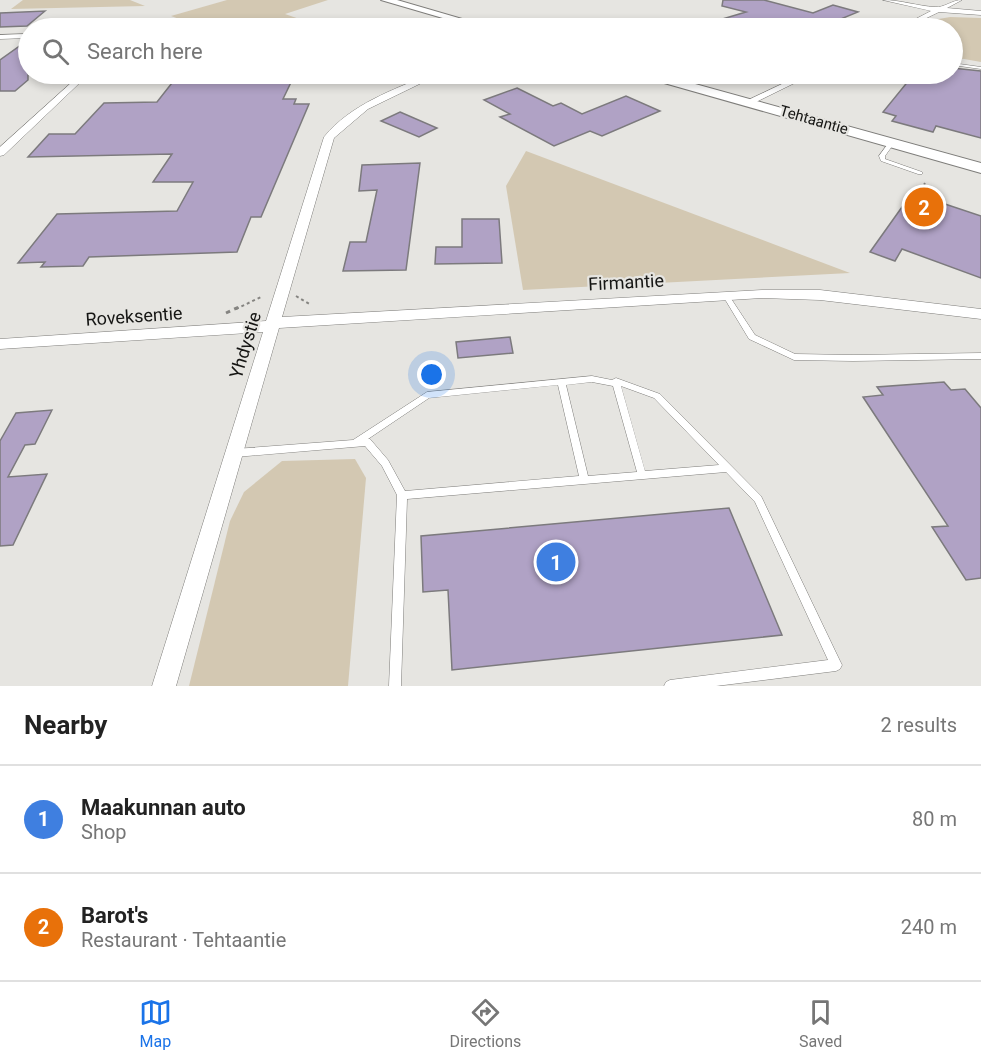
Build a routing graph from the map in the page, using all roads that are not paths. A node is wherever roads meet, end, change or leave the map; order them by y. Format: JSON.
{"nodes":[{"id":1,"x":386,"y":0,"type":"edge"},
{"id":2,"x":886,"y":0,"type":"edge"},
{"id":3,"x":959,"y":0,"type":"edge"},
{"id":4,"x":939,"y":10,"type":"junction"},
{"id":5,"x":981,"y":13,"type":"edge"},
{"id":6,"x":451,"y":18,"type":"edge"},
{"id":7,"x":922,"y":18,"type":"edge"},
{"id":8,"x":18,"y":36,"type":"edge"},
{"id":9,"x":0,"y":37,"type":"edge"},
{"id":10,"x":963,"y":66,"type":"edge"},
{"id":11,"x":981,"y":68,"type":"edge"},
{"id":12,"x":74,"y":84,"type":"edge"},
{"id":13,"x":415,"y":84,"type":"edge"},
{"id":14,"x":683,"y":84,"type":"edge"},
{"id":15,"x":787,"y":84,"type":"edge"},
{"id":16,"x":749,"y":102,"type":"junction"},
{"id":17,"x":892,"y":142,"type":"junction"},
{"id":18,"x":0,"y":153,"type":"edge"},
{"id":19,"x":981,"y":168,"type":"edge"},
{"id":20,"x":920,"y":173,"type":"dead end"},
{"id":21,"x":726,"y":296,"type":"junction"},
{"id":22,"x":981,"y":314,"type":"edge"},
{"id":23,"x":271,"y":325,"type":"junction"},
{"id":24,"x":0,"y":344,"type":"edge"},
{"id":25,"x":981,"y":356,"type":"edge"},
{"id":26,"x":616,"y":381,"type":"junction"},
{"id":27,"x":561,"y":382,"type":"junction"},
{"id":28,"x":355,"y":443,"type":"junction"},
{"id":29,"x":233,"y":453,"type":"junction"},
{"id":30,"x":727,"y":468,"type":"junction"},
{"id":31,"x":642,"y":475,"type":"junction"},
{"id":32,"x":584,"y":480,"type":"junction"},
{"id":33,"x":402,"y":495,"type":"junction"},
{"id":34,"x":164,"y":686,"type":"edge"},
{"id":35,"x":395,"y":686,"type":"edge"},
{"id":36,"x":670,"y":686,"type":"edge"}],
"edges":[{"from":1,"to":6,"type":"street"},
{"from":2,"to":4,"type":"street"},
{"from":3,"to":4,"type":"street"},
{"from":4,"to":5,"type":"street"},
{"from":4,"to":7,"type":"street"},
{"from":8,"to":9,"type":"street"},
{"from":10,"to":11,"type":"lane"},
{"from":12,"to":18,"type":"street"},
{"from":13,"to":23,"type":"street","name":"Yhdystie"},
{"from":14,"to":16,"type":"street","name":"Tehtaantie"},
{"from":15,"to":16,"type":"street"},
{"from":16,"to":17,"type":"street","name":"Tehtaantie"},
{"from":17,"to":19,"type":"street","name":"Tehtaantie"},
{"from":17,"to":20,"type":"lane"},
{"from":21,"to":22,"type":"street","name":"Firmantie"},
{"from":21,"to":23,"type":"street","name":"Firmantie"},
{"from":21,"to":25,"type":"lane"},
{"from":23,"to":24,"type":"street","name":"Roveksentie"},
{"from":23,"to":29,"type":"street","name":"Yhdystie"},
{"from":26,"to":27,"type":"lane"},
{"from":26,"to":30,"type":"lane"},
{"from":26,"to":31,"type":"lane"},
{"from":27,"to":28,"type":"lane"},
{"from":27,"to":32,"type":"lane"},
{"from":28,"to":29,"type":"lane"},
{"from":28,"to":33,"type":"lane"},
{"from":29,"to":34,"type":"street","name":"Yhdystie"},
{"from":30,"to":31,"type":"lane"},
{"from":30,"to":36,"type":"lane"},
{"from":31,"to":32,"type":"lane"},
{"from":32,"to":33,"type":"lane"},
{"from":33,"to":35,"type":"lane"}]}
